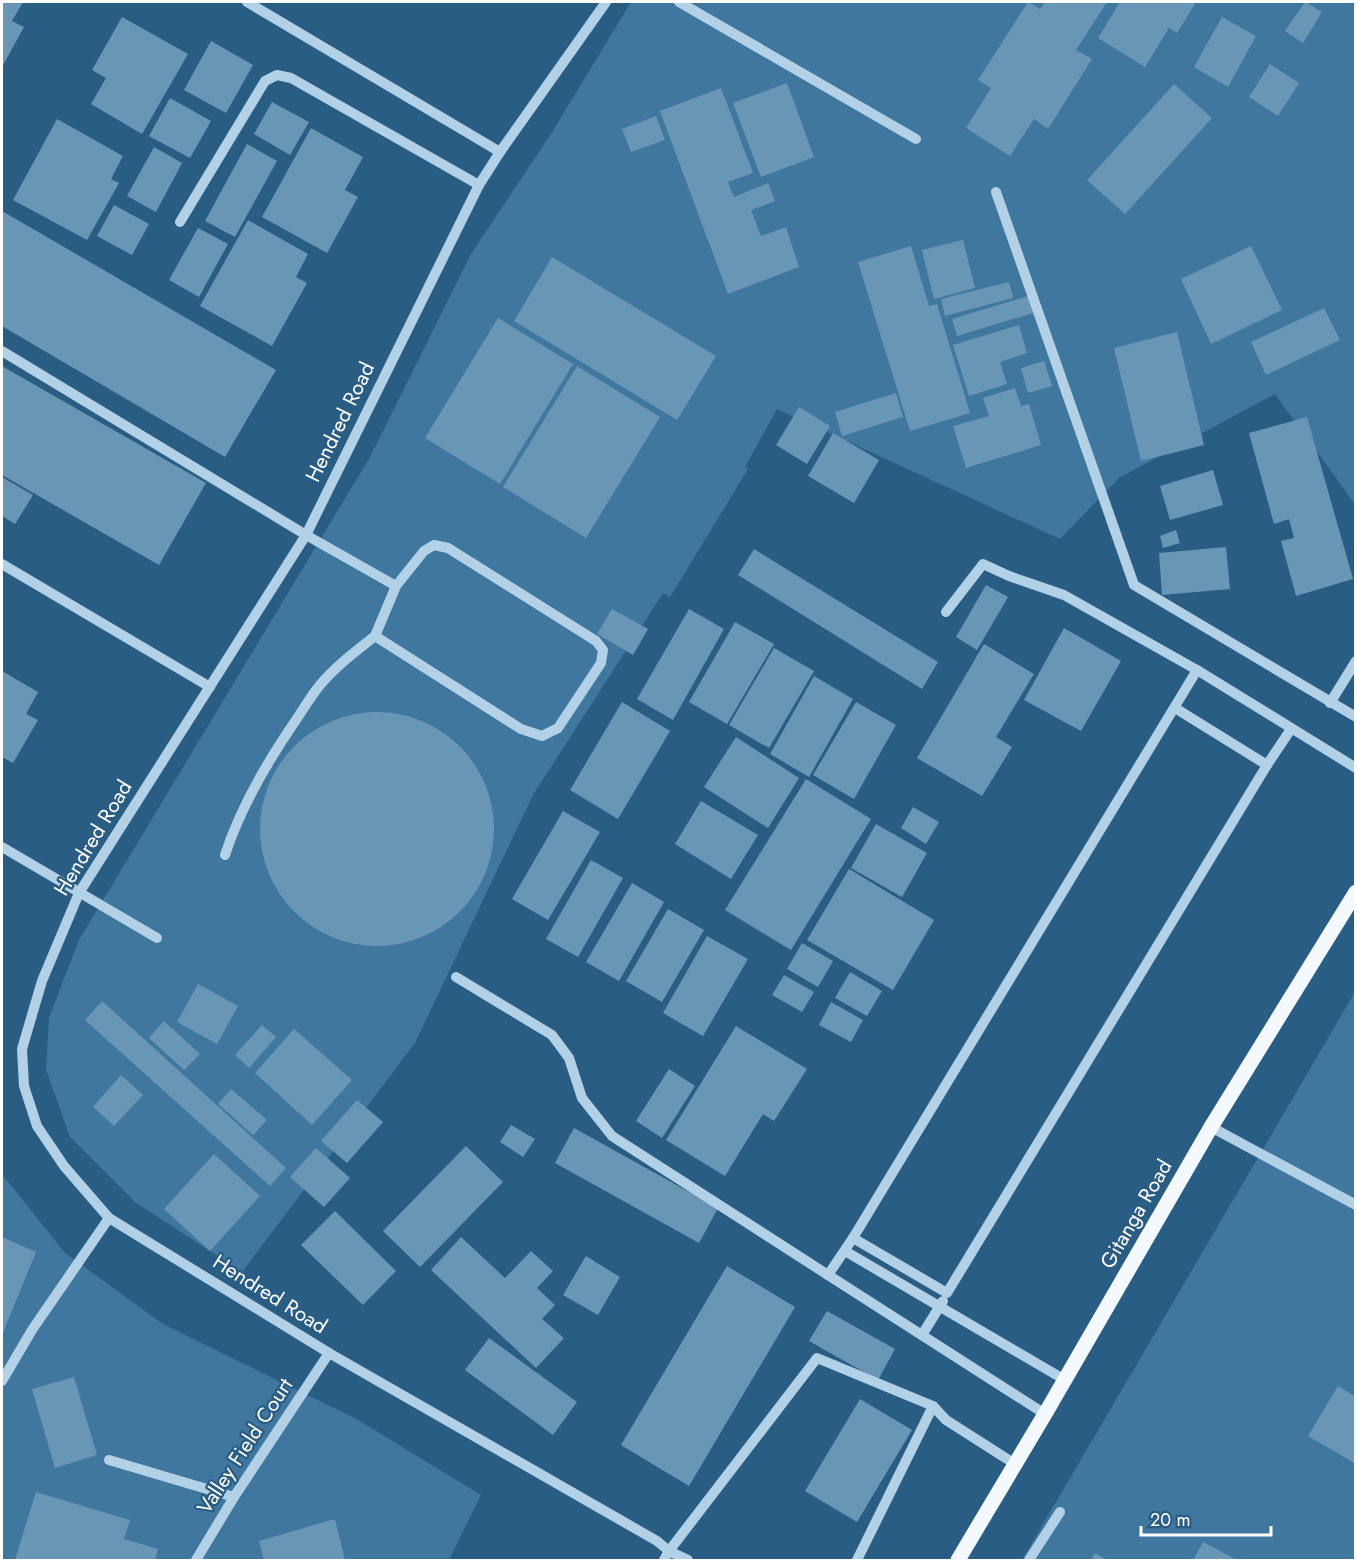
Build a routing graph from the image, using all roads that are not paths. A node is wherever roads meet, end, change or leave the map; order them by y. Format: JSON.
{"nodes":[{"id":1,"x":248,"y":2,"type":"edge"},
{"id":2,"x":606,"y":2,"type":"edge"},
{"id":3,"x":679,"y":2,"type":"edge"},
{"id":4,"x":916,"y":139,"type":"dead end"},
{"id":5,"x":500,"y":152,"type":"junction"},
{"id":6,"x":479,"y":185,"type":"junction"},
{"id":7,"x":996,"y":192,"type":"dead end"},
{"id":8,"x":180,"y":222,"type":"dead end"},
{"id":9,"x":2,"y":351,"type":"edge"},
{"id":10,"x":306,"y":535,"type":"junction"},
{"id":11,"x":2,"y":564,"type":"edge"},
{"id":12,"x":396,"y":586,"type":"junction"},
{"id":13,"x":946,"y":612,"type":"dead end"},
{"id":14,"x":375,"y":636,"type":"junction"},
{"id":15,"x":1356,"y":661,"type":"edge"},
{"id":16,"x":1197,"y":670,"type":"junction"},
{"id":17,"x":210,"y":687,"type":"junction"},
{"id":18,"x":1330,"y":703,"type":"junction"},
{"id":19,"x":1175,"y":708,"type":"junction"},
{"id":20,"x":1356,"y":717,"type":"edge"},
{"id":21,"x":1292,"y":729,"type":"junction"},
{"id":22,"x":1267,"y":765,"type":"junction"},
{"id":23,"x":1356,"y":768,"type":"edge"},
{"id":24,"x":2,"y":847,"type":"edge"},
{"id":25,"x":225,"y":855,"type":"dead end"},
{"id":26,"x":1356,"y":892,"type":"edge"},
{"id":27,"x":79,"y":893,"type":"junction"},
{"id":28,"x":157,"y":939,"type":"dead end"},
{"id":29,"x":456,"y":976,"type":"dead end"},
{"id":30,"x":1211,"y":1127,"type":"junction"},
{"id":31,"x":1356,"y":1205,"type":"edge"},
{"id":32,"x":109,"y":1218,"type":"junction"},
{"id":33,"x":853,"y":1238,"type":"junction"},
{"id":34,"x":845,"y":1251,"type":"junction"},
{"id":35,"x":828,"y":1275,"type":"junction"},
{"id":36,"x":947,"y":1293,"type":"junction"},
{"id":37,"x":939,"y":1307,"type":"junction"},
{"id":38,"x":922,"y":1335,"type":"junction"},
{"id":39,"x":329,"y":1353,"type":"junction"},
{"id":40,"x":1065,"y":1380,"type":"junction"},
{"id":41,"x":2,"y":1381,"type":"edge"},
{"id":42,"x":933,"y":1406,"type":"junction"},
{"id":43,"x":1045,"y":1414,"type":"junction"},
{"id":44,"x":109,"y":1460,"type":"dead end"},
{"id":45,"x":1015,"y":1464,"type":"junction"},
{"id":46,"x":234,"y":1497,"type":"junction"},
{"id":47,"x":1060,"y":1512,"type":"dead end"},
{"id":48,"x":666,"y":1556,"type":"edge"},
{"id":49,"x":196,"y":1560,"type":"edge"},
{"id":50,"x":688,"y":1560,"type":"edge"},
{"id":51,"x":858,"y":1560,"type":"edge"},
{"id":52,"x":958,"y":1560,"type":"edge"},
{"id":53,"x":1029,"y":1560,"type":"edge"}],
"edges":[{"from":1,"to":5,"type":"street"},
{"from":2,"to":5,"type":"street","name":"Hendred Road"},
{"from":3,"to":4,"type":"street"},
{"from":5,"to":6,"type":"street","name":"Hendred Road"},
{"from":6,"to":8,"type":"street"},
{"from":6,"to":10,"type":"street","name":"Hendred Road"},
{"from":7,"to":18,"type":"street"},
{"from":9,"to":10,"type":"street"},
{"from":10,"to":12,"type":"street"},
{"from":10,"to":17,"type":"street","name":"Hendred Road"},
{"from":11,"to":17,"type":"street"},
{"from":12,"to":14,"type":"street"},
{"from":12,"to":14,"type":"street"},
{"from":13,"to":16,"type":"street"},
{"from":14,"to":25,"type":"street"},
{"from":15,"to":18,"type":"street"},
{"from":16,"to":19,"type":"street"},
{"from":16,"to":21,"type":"street"},
{"from":17,"to":27,"type":"street","name":"Hendred Road"},
{"from":18,"to":20,"type":"street"},
{"from":19,"to":22,"type":"street"},
{"from":19,"to":33,"type":"street"},
{"from":21,"to":22,"type":"street"},
{"from":21,"to":23,"type":"street"},
{"from":22,"to":36,"type":"street"},
{"from":24,"to":27,"type":"street"},
{"from":26,"to":30,"type":"main road","name":"Gitanga Road"},
{"from":27,"to":28,"type":"street"},
{"from":27,"to":32,"type":"street","name":"Hendred Road"},
{"from":29,"to":35,"type":"street"},
{"from":30,"to":31,"type":"street"},
{"from":30,"to":40,"type":"main road","name":"Gitanga Road"},
{"from":32,"to":39,"type":"street","name":"Hendred Road"},
{"from":32,"to":41,"type":"street"},
{"from":33,"to":34,"type":"street"},
{"from":33,"to":36,"type":"street"},
{"from":34,"to":35,"type":"street"},
{"from":34,"to":37,"type":"street"},
{"from":35,"to":38,"type":"street"},
{"from":36,"to":37,"type":"street"},
{"from":37,"to":38,"type":"street"},
{"from":37,"to":40,"type":"street"},
{"from":38,"to":43,"type":"street"},
{"from":39,"to":46,"type":"street","name":"Valley Field Court"},
{"from":39,"to":48,"type":"street","name":"Hendred Road"},
{"from":40,"to":43,"type":"main road","name":"Gitanga Road"},
{"from":42,"to":45,"type":"street"},
{"from":42,"to":48,"type":"street"},
{"from":42,"to":51,"type":"street"},
{"from":43,"to":45,"type":"main road","name":"Gitanga Road"},
{"from":44,"to":46,"type":"street"},
{"from":45,"to":52,"type":"main road","name":"Gitanga Road"},
{"from":46,"to":49,"type":"street","name":"Valley Field Court"},
{"from":47,"to":53,"type":"street"},
{"from":48,"to":50,"type":"street","name":"Hendred Road"}]}
